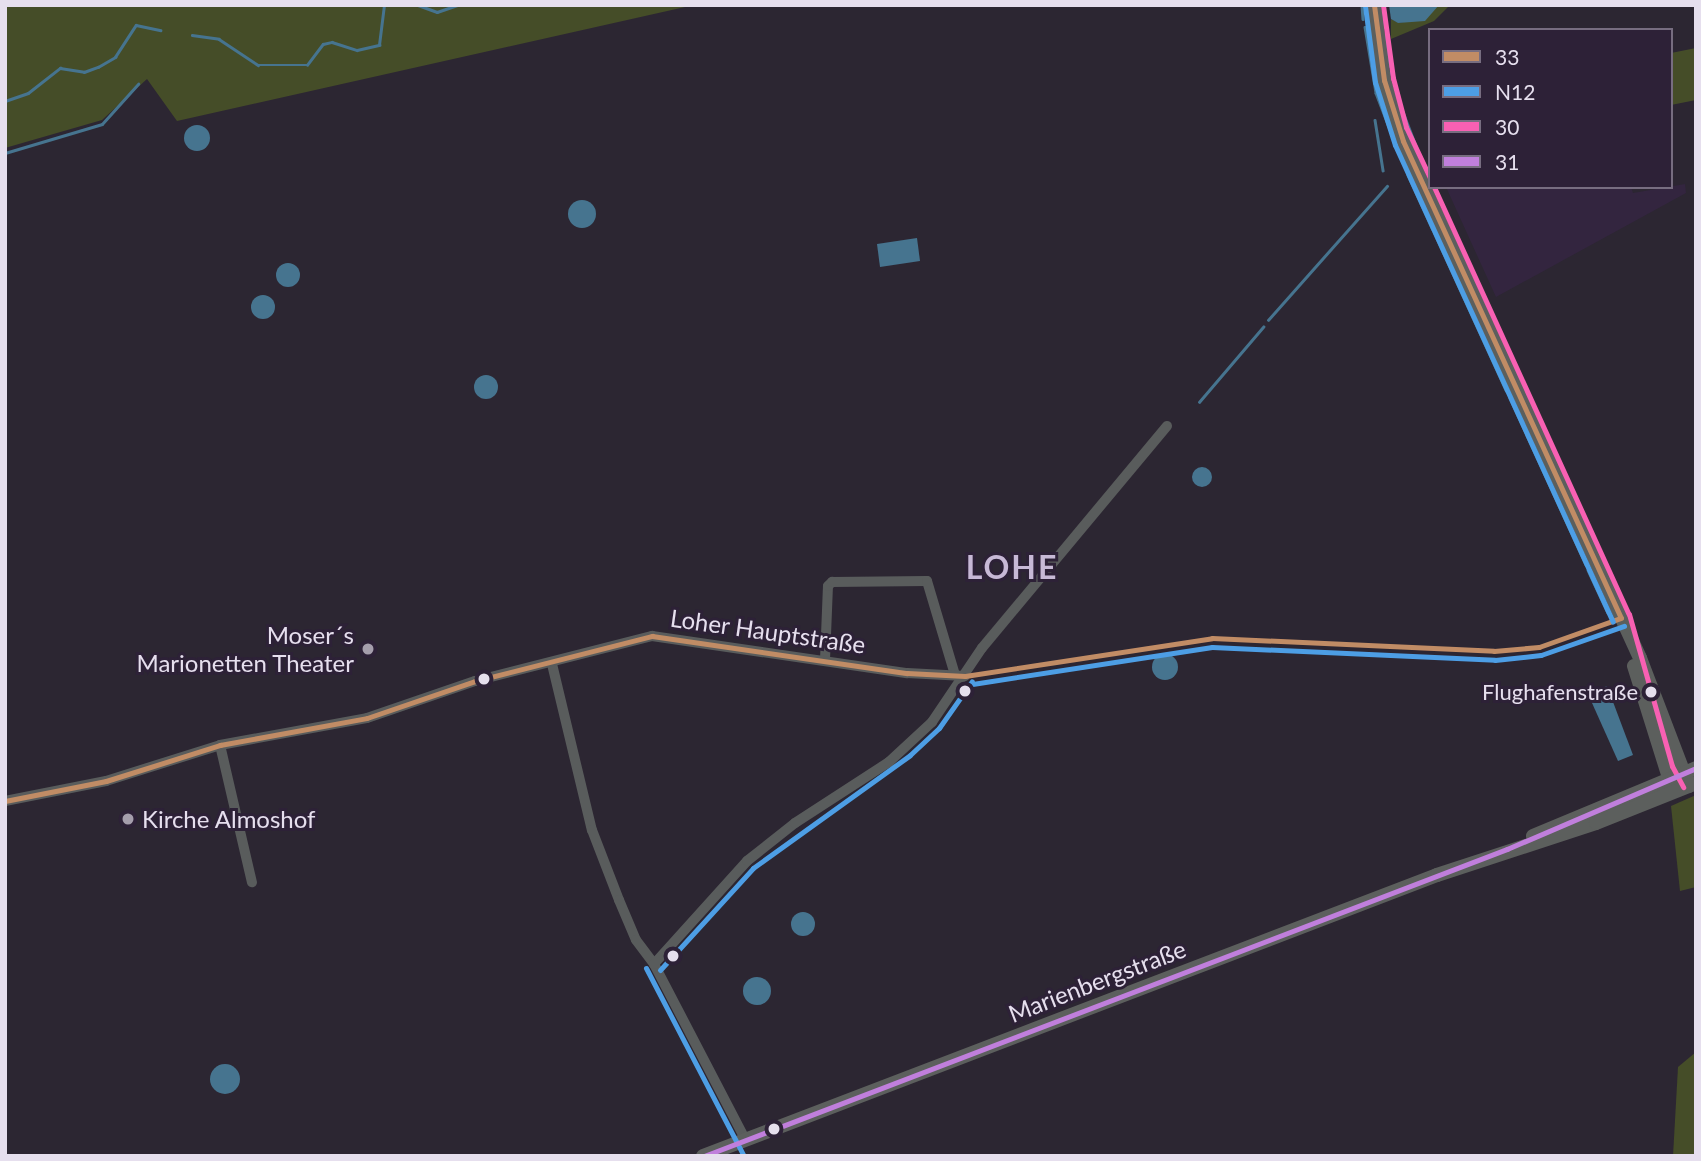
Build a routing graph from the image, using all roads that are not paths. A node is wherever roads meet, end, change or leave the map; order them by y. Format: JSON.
{"nodes":[{"id":1,"x":1374,"y":5,"type":"edge"},
{"id":2,"x":1167,"y":426,"type":"dead end"},
{"id":3,"x":825,"y":660,"type":"junction"},
{"id":4,"x":552,"y":664,"type":"junction"},
{"id":5,"x":960,"y":676,"type":"junction"},
{"id":6,"x":219,"y":745,"type":"junction"},
{"id":7,"x":1684,"y":780,"type":"edge"},
{"id":8,"x":5,"y":801,"type":"edge"},
{"id":9,"x":252,"y":882,"type":"dead end"},
{"id":10,"x":654,"y":964,"type":"junction"},
{"id":11,"x":746,"y":1139,"type":"junction"},
{"id":12,"x":703,"y":1156,"type":"edge"}],
"edges":[{"from":1,"to":7,"type":"main road"},
{"from":2,"to":5,"type":"street"},
{"from":3,"to":4,"type":"street","name":"Loher Hauptstraße"},
{"from":3,"to":5,"type":"street","name":"Loher Hauptstraße"},
{"from":3,"to":5,"type":"street"},
{"from":4,"to":6,"type":"street","name":"Loher Hauptstraße"},
{"from":4,"to":10,"type":"street"},
{"from":5,"to":10,"type":"street"},
{"from":6,"to":8,"type":"street","name":"Loher Hauptstraße"},
{"from":6,"to":9,"type":"street"},
{"from":7,"to":11,"type":"main road","name":"Marienbergstraße"},
{"from":10,"to":11,"type":"street"},
{"from":11,"to":12,"type":"main road","name":"Marienbergstraße"}]}
